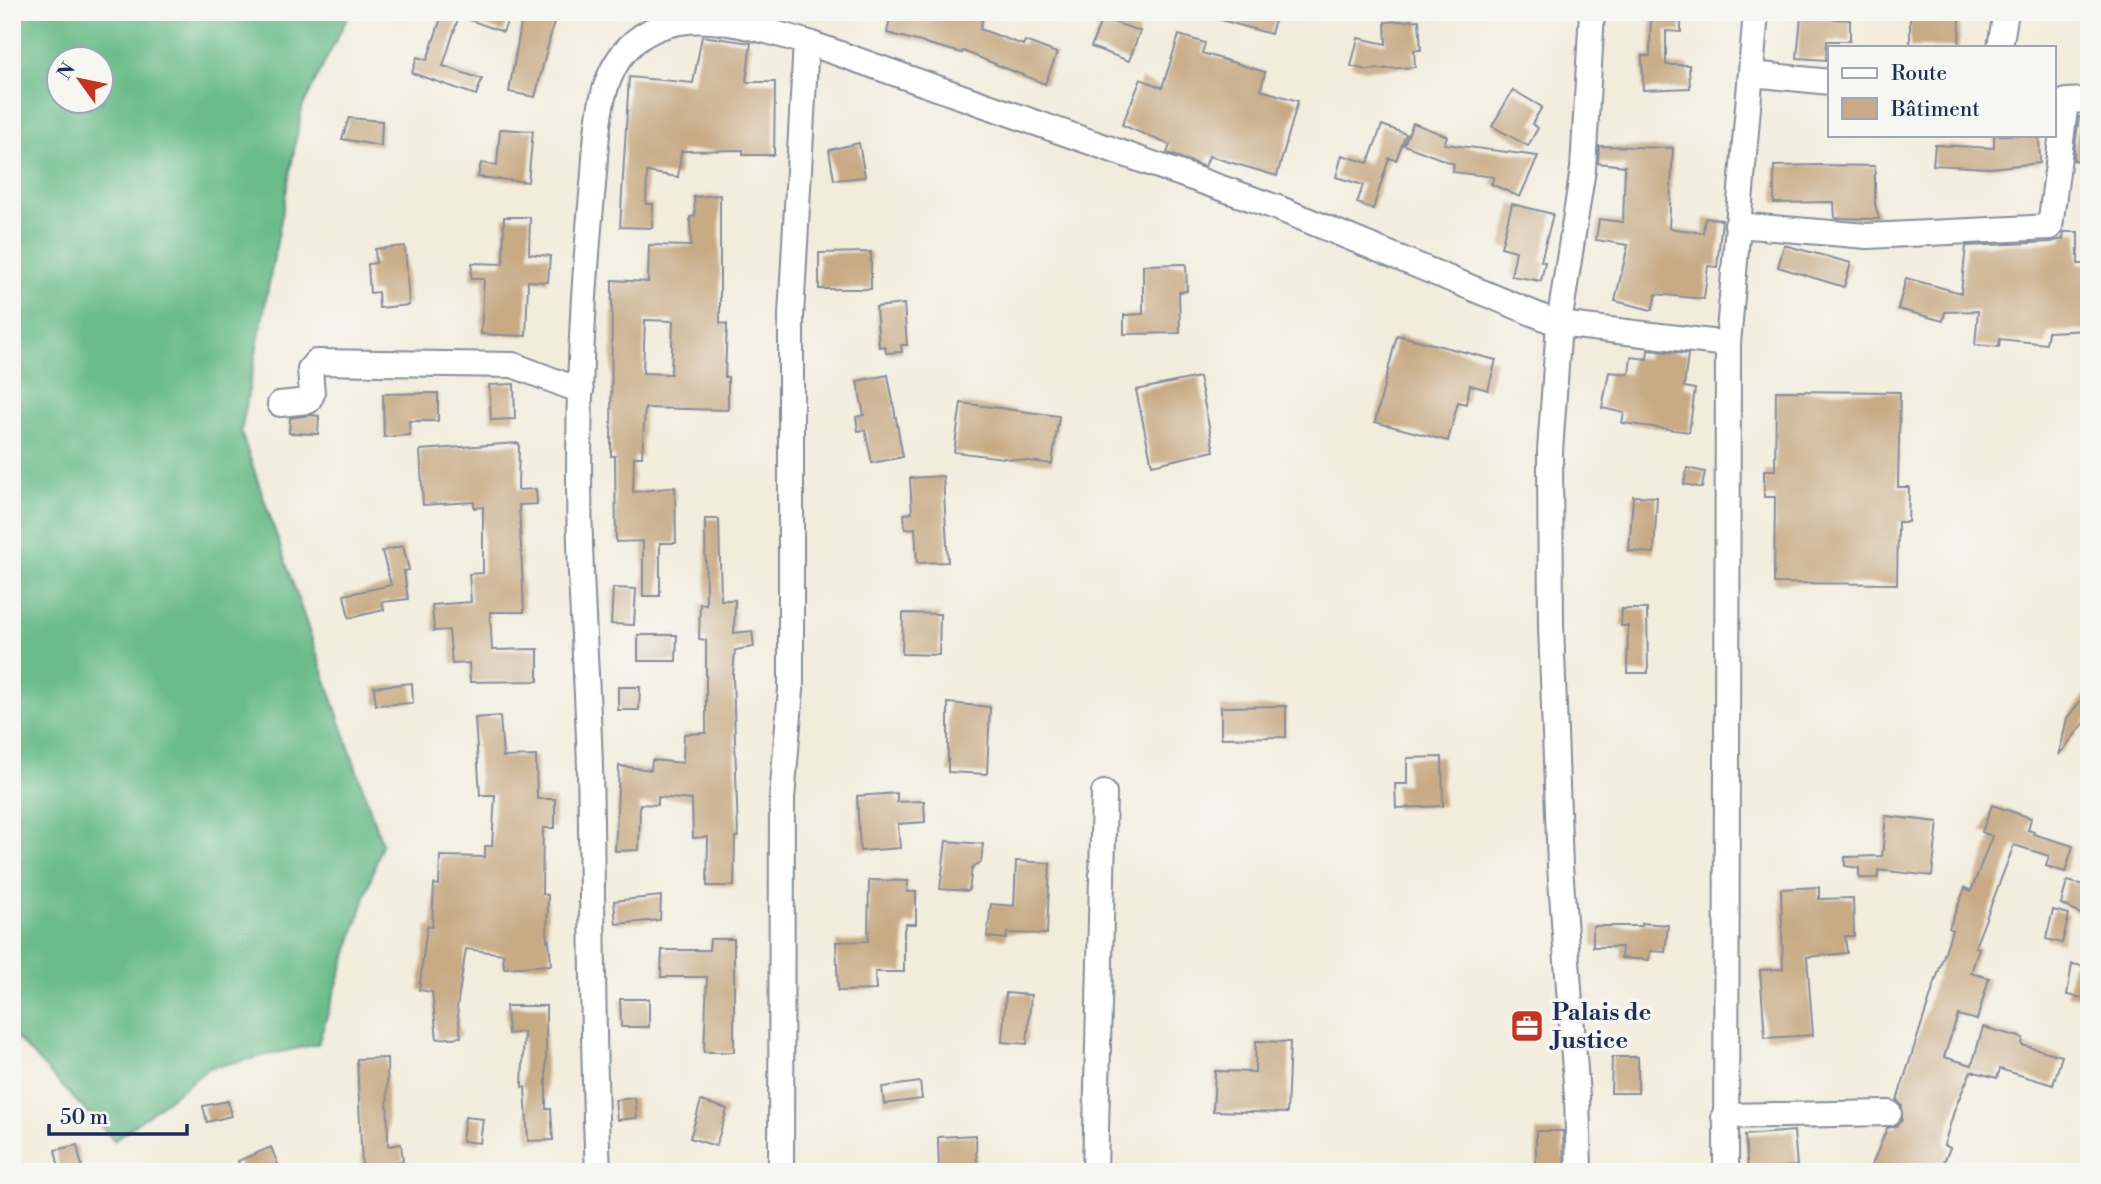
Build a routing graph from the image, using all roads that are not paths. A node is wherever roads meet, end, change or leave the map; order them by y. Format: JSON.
{"nodes":[{"id":1,"x":1592,"y":12,"type":"edge"},
{"id":2,"x":1756,"y":12,"type":"edge"},
{"id":3,"x":2006,"y":12,"type":"edge"},
{"id":4,"x":806,"y":42,"type":"junction"},
{"id":5,"x":2000,"y":46,"type":"edge"},
{"id":6,"x":1752,"y":74,"type":"junction"},
{"id":7,"x":1828,"y":82,"type":"edge"},
{"id":8,"x":2070,"y":100,"type":"edge"},
{"id":9,"x":1737,"y":225,"type":"junction"},
{"id":10,"x":1559,"y":324,"type":"junction"},
{"id":11,"x":1728,"y":344,"type":"junction"},
{"id":12,"x":581,"y":391,"type":"junction"},
{"id":13,"x":280,"y":404,"type":"dead end"},
{"id":14,"x":1104,"y":793,"type":"dead end"},
{"id":15,"x":1889,"y":1113,"type":"dead end"},
{"id":16,"x":1724,"y":1116,"type":"junction"},
{"id":17,"x":598,"y":1172,"type":"edge"},
{"id":18,"x":781,"y":1172,"type":"edge"},
{"id":19,"x":1095,"y":1172,"type":"edge"},
{"id":20,"x":1579,"y":1172,"type":"edge"},
{"id":21,"x":1726,"y":1172,"type":"edge"}],
"edges":[{"from":1,"to":10,"type":"street"},
{"from":2,"to":6,"type":"street"},
{"from":3,"to":5,"type":"street"},
{"from":4,"to":10,"type":"street"},
{"from":4,"to":12,"type":"street"},
{"from":4,"to":18,"type":"street"},
{"from":6,"to":7,"type":"street"},
{"from":6,"to":9,"type":"street"},
{"from":8,"to":9,"type":"street"},
{"from":9,"to":11,"type":"street"},
{"from":10,"to":11,"type":"street"},
{"from":10,"to":20,"type":"street"},
{"from":11,"to":16,"type":"street"},
{"from":12,"to":13,"type":"street"},
{"from":12,"to":17,"type":"street"},
{"from":14,"to":19,"type":"street"},
{"from":15,"to":16,"type":"street"},
{"from":16,"to":21,"type":"street"}]}
